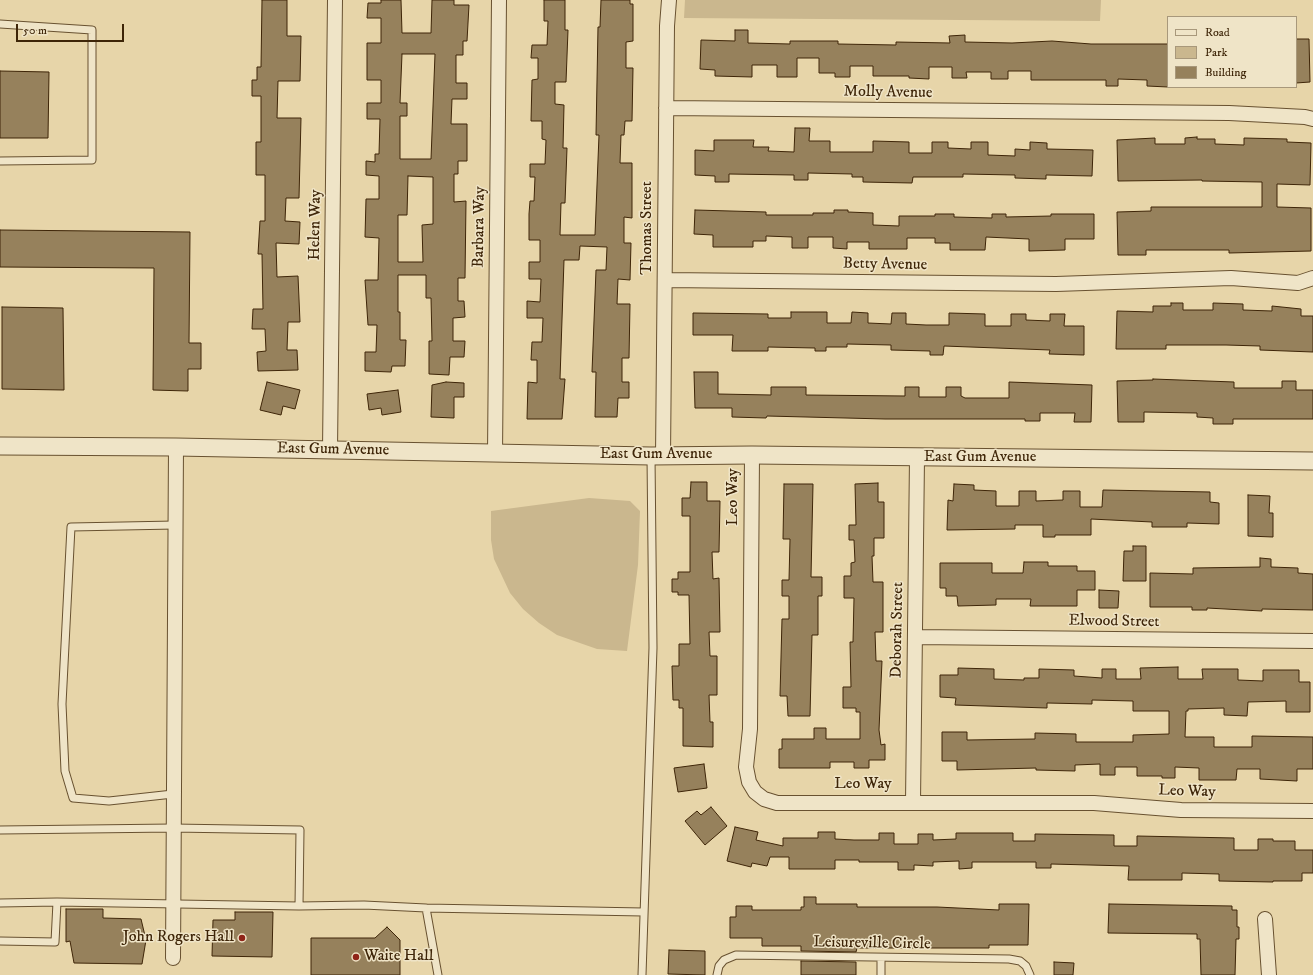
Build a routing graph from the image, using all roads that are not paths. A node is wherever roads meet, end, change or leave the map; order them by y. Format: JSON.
{"nodes":[{"id":1,"x":335,"y":0,"type":"edge"},
{"id":2,"x":500,"y":0,"type":"edge"},
{"id":3,"x":669,"y":0,"type":"edge"},
{"id":4,"x":0,"y":24,"type":"edge"},
{"id":5,"x":666,"y":108,"type":"junction"},
{"id":6,"x":1313,"y":119,"type":"edge"},
{"id":7,"x":0,"y":161,"type":"edge"},
{"id":8,"x":1313,"y":278,"type":"edge"},
{"id":9,"x":665,"y":280,"type":"junction"},
{"id":10,"x":0,"y":446,"type":"edge"},
{"id":11,"x":176,"y":447,"type":"junction"},
{"id":12,"x":330,"y":450,"type":"junction"},
{"id":13,"x":495,"y":454,"type":"junction"},
{"id":14,"x":752,"y":455,"type":"junction"},
{"id":15,"x":657,"y":456,"type":"junction"},
{"id":16,"x":916,"y":458,"type":"junction"},
{"id":17,"x":1313,"y":461,"type":"edge"},
{"id":18,"x":175,"y":525,"type":"junction"},
{"id":19,"x":915,"y":637,"type":"junction"},
{"id":20,"x":1313,"y":641,"type":"edge"},
{"id":21,"x":173,"y":794,"type":"junction"},
{"id":22,"x":913,"y":802,"type":"junction"},
{"id":23,"x":1313,"y":811,"type":"edge"},
{"id":24,"x":173,"y":828,"type":"junction"},
{"id":25,"x":0,"y":830,"type":"edge"},
{"id":26,"x":57,"y":902,"type":"junction"},
{"id":27,"x":0,"y":903,"type":"edge"},
{"id":28,"x":173,"y":903,"type":"junction"},
{"id":29,"x":299,"y":906,"type":"junction"},
{"id":30,"x":426,"y":908,"type":"junction"},
{"id":31,"x":643,"y":912,"type":"junction"},
{"id":32,"x":1265,"y":919,"type":"dead end"},
{"id":33,"x":0,"y":941,"type":"edge"},
{"id":34,"x":173,"y":958,"type":"dead end"},
{"id":35,"x":881,"y":958,"type":"junction"},
{"id":36,"x":438,"y":975,"type":"edge"},
{"id":37,"x":642,"y":975,"type":"edge"},
{"id":38,"x":717,"y":975,"type":"edge"},
{"id":39,"x":881,"y":975,"type":"edge"},
{"id":40,"x":1030,"y":975,"type":"edge"},
{"id":41,"x":1269,"y":975,"type":"edge"}],
"edges":[{"from":1,"to":12,"type":"street","name":"Helen Way"},
{"from":2,"to":13,"type":"street","name":"Barbara Way"},
{"from":3,"to":5,"type":"street","name":"Thomas Street"},
{"from":4,"to":7,"type":"lane"},
{"from":5,"to":6,"type":"street","name":"Molly Avenue"},
{"from":5,"to":9,"type":"street","name":"Thomas Street"},
{"from":8,"to":9,"type":"street","name":"Betty Avenue"},
{"from":9,"to":15,"type":"street","name":"Thomas Street"},
{"from":10,"to":11,"type":"street","name":"East Gum Avenue"},
{"from":11,"to":12,"type":"street","name":"East Gum Avenue"},
{"from":11,"to":18,"type":"street"},
{"from":12,"to":13,"type":"street","name":"East Gum Avenue"},
{"from":13,"to":15,"type":"street","name":"East Gum Avenue"},
{"from":14,"to":15,"type":"street","name":"East Gum Avenue"},
{"from":14,"to":16,"type":"street","name":"East Gum Avenue"},
{"from":14,"to":22,"type":"street","name":"Leo Way"},
{"from":15,"to":31,"type":"lane"},
{"from":16,"to":17,"type":"street","name":"East Gum Avenue"},
{"from":16,"to":19,"type":"street","name":"Deborah Street"},
{"from":18,"to":21,"type":"street"},
{"from":18,"to":21,"type":"lane"},
{"from":19,"to":20,"type":"street","name":"Elwood Street"},
{"from":19,"to":22,"type":"street","name":"Deborah Street"},
{"from":21,"to":24,"type":"street"},
{"from":22,"to":23,"type":"street","name":"Leo Way"},
{"from":24,"to":25,"type":"lane"},
{"from":24,"to":28,"type":"street"},
{"from":24,"to":29,"type":"lane"},
{"from":26,"to":27,"type":"lane"},
{"from":26,"to":28,"type":"lane"},
{"from":26,"to":33,"type":"lane"},
{"from":28,"to":29,"type":"lane"},
{"from":28,"to":34,"type":"street"},
{"from":29,"to":30,"type":"lane"},
{"from":30,"to":31,"type":"lane"},
{"from":30,"to":36,"type":"lane"},
{"from":31,"to":37,"type":"lane"},
{"from":32,"to":41,"type":"street"},
{"from":35,"to":38,"type":"lane","name":"Leisureville Circle"},
{"from":35,"to":39,"type":"lane"},
{"from":35,"to":40,"type":"lane","name":"Leisureville Circle"}]}
